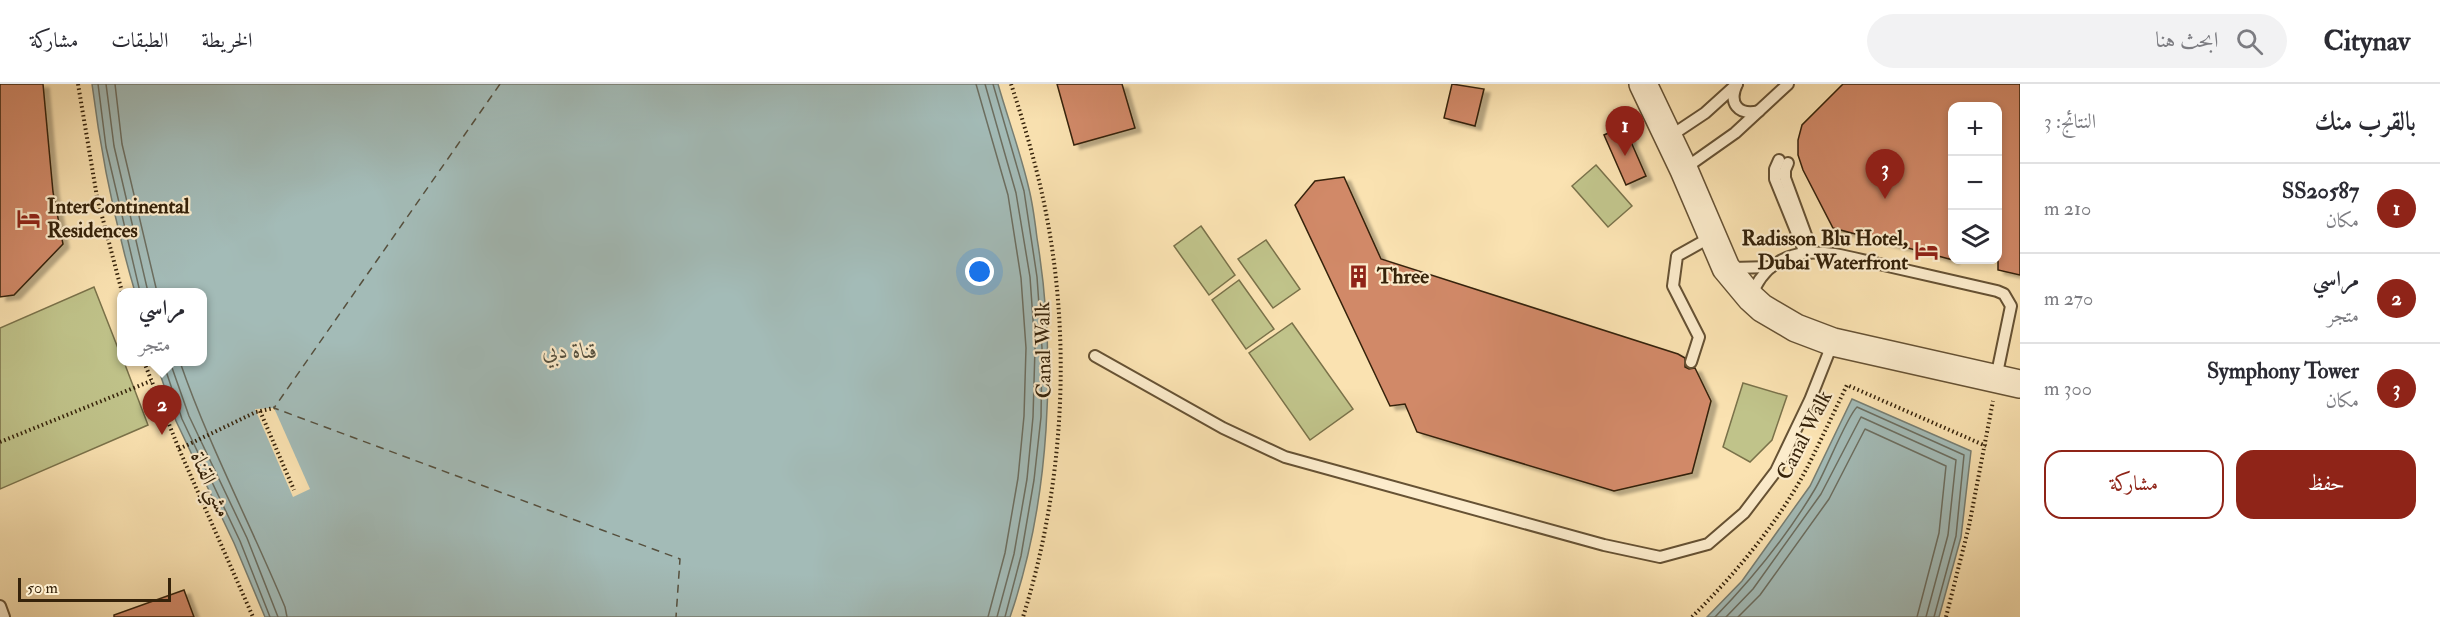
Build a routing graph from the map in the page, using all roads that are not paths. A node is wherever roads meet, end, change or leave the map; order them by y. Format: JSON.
{"nodes":[{"id":1,"x":1643,"y":84,"type":"edge"},
{"id":2,"x":1737,"y":84,"type":"edge"},
{"id":3,"x":1788,"y":84,"type":"edge"},
{"id":4,"x":1759,"y":111,"type":"junction"},
{"id":5,"x":1669,"y":138,"type":"junction"},
{"id":6,"x":1783,"y":162,"type":"dead end"},
{"id":7,"x":1684,"y":170,"type":"junction"},
{"id":8,"x":1712,"y":237,"type":"junction"},
{"id":9,"x":1808,"y":252,"type":"junction"},
{"id":10,"x":1771,"y":267,"type":"junction"},
{"id":11,"x":1726,"y":268,"type":"junction"},
{"id":12,"x":1750,"y":298,"type":"junction"},
{"id":13,"x":1833,"y":342,"type":"junction"},
{"id":14,"x":1095,"y":356,"type":"dead end"},
{"id":15,"x":1691,"y":362,"type":"dead end"},
{"id":16,"x":2008,"y":381,"type":"edge"},
{"id":17,"x":0,"y":606,"type":"edge"},
{"id":18,"x":4,"y":617,"type":"edge"}],
"edges":[{"from":1,"to":5,"type":"street"},
{"from":2,"to":4,"type":"lane"},
{"from":2,"to":5,"type":"lane"},
{"from":3,"to":4,"type":"lane"},
{"from":4,"to":7,"type":"lane"},
{"from":5,"to":7,"type":"street"},
{"from":6,"to":9,"type":"lane"},
{"from":7,"to":8,"type":"street"},
{"from":8,"to":11,"type":"street"},
{"from":8,"to":15,"type":"lane"},
{"from":9,"to":10,"type":"lane"},
{"from":9,"to":16,"type":"lane"},
{"from":10,"to":11,"type":"lane"},
{"from":10,"to":12,"type":"lane"},
{"from":11,"to":12,"type":"street"},
{"from":12,"to":13,"type":"street"},
{"from":13,"to":14,"type":"lane"},
{"from":13,"to":16,"type":"street"},
{"from":17,"to":18,"type":"lane"}]}
